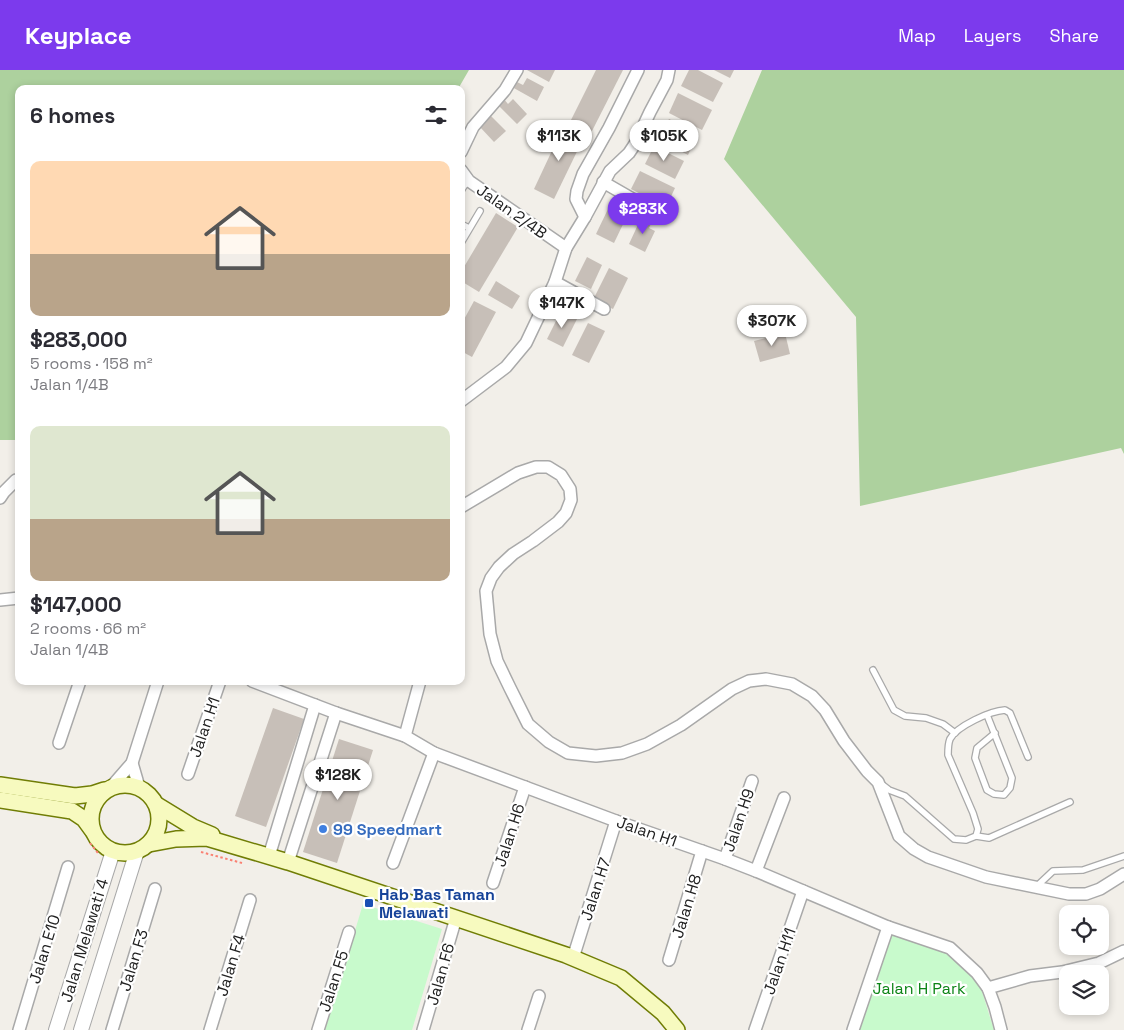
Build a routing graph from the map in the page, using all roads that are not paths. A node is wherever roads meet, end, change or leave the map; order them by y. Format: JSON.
{"nodes":[{"id":1,"x":517,"y":70,"type":"edge"},
{"id":2,"x":638,"y":70,"type":"edge"},
{"id":3,"x":668,"y":70,"type":"edge"},
{"id":4,"x":465,"y":143,"type":"edge"},
{"id":5,"x":465,"y":176,"type":"edge"},
{"id":6,"x":469,"y":181,"type":"junction"},
{"id":7,"x":603,"y":182,"type":"junction"},
{"id":8,"x":465,"y":185,"type":"edge"},
{"id":9,"x":480,"y":211,"type":"dead end"},
{"id":10,"x":657,"y":213,"type":"dead end"},
{"id":11,"x":585,"y":217,"type":"junction"},
{"id":12,"x":465,"y":226,"type":"edge"},
{"id":13,"x":469,"y":228,"type":"junction"},
{"id":14,"x":465,"y":236,"type":"edge"},
{"id":15,"x":566,"y":248,"type":"junction"},
{"id":16,"x":554,"y":282,"type":"junction"},
{"id":17,"x":604,"y":309,"type":"dead end"},
{"id":18,"x":465,"y":398,"type":"edge"},
{"id":19,"x":15,"y":481,"type":"edge"},
{"id":20,"x":0,"y":498,"type":"edge"},
{"id":21,"x":465,"y":505,"type":"edge"},
{"id":22,"x":15,"y":598,"type":"edge"},
{"id":23,"x":0,"y":600,"type":"edge"},
{"id":24,"x":873,"y":670,"type":"dead end"},
{"id":25,"x":79,"y":685,"type":"edge"},
{"id":26,"x":157,"y":685,"type":"edge"},
{"id":27,"x":219,"y":685,"type":"edge"},
{"id":28,"x":262,"y":685,"type":"edge"},
{"id":29,"x":419,"y":685,"type":"edge"},
{"id":30,"x":315,"y":705,"type":"junction"},
{"id":31,"x":336,"y":713,"type":"junction"},
{"id":32,"x":987,"y":715,"type":"junction"},
{"id":33,"x":955,"y":733,"type":"junction"},
{"id":34,"x":995,"y":733,"type":"junction"},
{"id":35,"x":405,"y":736,"type":"junction"},
{"id":36,"x":59,"y":743,"type":"dead end"},
{"id":37,"x":434,"y":753,"type":"junction"},
{"id":38,"x":1028,"y":757,"type":"dead end"},
{"id":39,"x":132,"y":763,"type":"junction"},
{"id":40,"x":188,"y":774,"type":"dead end"},
{"id":41,"x":752,"y":781,"type":"dead end"},
{"id":42,"x":878,"y":782,"type":"junction"},
{"id":43,"x":0,"y":786,"type":"edge"},
{"id":44,"x":139,"y":787,"type":"junction"},
{"id":45,"x":525,"y":787,"type":"junction"},
{"id":46,"x":108,"y":789,"type":"junction"},
{"id":47,"x":784,"y":798,"type":"dead end"},
{"id":48,"x":0,"y":800,"type":"edge"},
{"id":49,"x":1070,"y":802,"type":"dead end"},
{"id":50,"x":157,"y":805,"type":"junction"},
{"id":51,"x":616,"y":820,"type":"junction"},
{"id":52,"x":90,"y":835,"type":"junction"},
{"id":53,"x":976,"y":836,"type":"junction"},
{"id":54,"x":143,"y":848,"type":"junction"},
{"id":55,"x":243,"y":848,"type":"junction"},
{"id":56,"x":702,"y":851,"type":"junction"},
{"id":57,"x":107,"y":852,"type":"junction"},
{"id":58,"x":269,"y":856,"type":"junction"},
{"id":59,"x":1124,"y":856,"type":"edge"},
{"id":60,"x":725,"y":859,"type":"junction"},
{"id":61,"x":288,"y":862,"type":"junction"},
{"id":62,"x":393,"y":863,"type":"dead end"},
{"id":63,"x":68,"y":867,"type":"dead end"},
{"id":64,"x":756,"y":871,"type":"junction"},
{"id":65,"x":1124,"y":874,"type":"edge"},
{"id":66,"x":493,"y":883,"type":"dead end"},
{"id":67,"x":1035,"y":888,"type":"junction"},
{"id":68,"x":155,"y":889,"type":"dead end"},
{"id":69,"x":803,"y":891,"type":"junction"},
{"id":70,"x":250,"y":900,"type":"dead end"},
{"id":71,"x":456,"y":918,"type":"junction"},
{"id":72,"x":888,"y":927,"type":"junction"},
{"id":73,"x":349,"y":932,"type":"dead end"},
{"id":74,"x":1124,"y":951,"type":"edge"},
{"id":75,"x":573,"y":958,"type":"junction"},
{"id":76,"x":669,"y":960,"type":"dead end"},
{"id":77,"x":988,"y":988,"type":"junction"},
{"id":78,"x":539,"y":996,"type":"dead end"},
{"id":79,"x":19,"y":1030,"type":"edge"},
{"id":80,"x":56,"y":1030,"type":"edge"},
{"id":81,"x":81,"y":1030,"type":"edge"},
{"id":82,"x":112,"y":1030,"type":"edge"},
{"id":83,"x":210,"y":1030,"type":"edge"},
{"id":84,"x":318,"y":1030,"type":"edge"},
{"id":85,"x":423,"y":1030,"type":"edge"},
{"id":86,"x":528,"y":1030,"type":"edge"},
{"id":87,"x":677,"y":1030,"type":"edge"},
{"id":88,"x":755,"y":1030,"type":"edge"},
{"id":89,"x":853,"y":1030,"type":"edge"},
{"id":90,"x":1001,"y":1030,"type":"edge"}],
"edges":[{"from":1,"to":4,"type":"street"},
{"from":2,"to":11,"type":"street"},
{"from":3,"to":7,"type":"street"},
{"from":5,"to":6,"type":"street","name":"Jalan 2/4B"},
{"from":6,"to":8,"type":"lane"},
{"from":6,"to":15,"type":"street","name":"Jalan 2/4B"},
{"from":7,"to":10,"type":"street"},
{"from":7,"to":11,"type":"street"},
{"from":9,"to":13,"type":"lane"},
{"from":11,"to":15,"type":"street"},
{"from":12,"to":13,"type":"lane"},
{"from":13,"to":14,"type":"lane"},
{"from":15,"to":16,"type":"street"},
{"from":16,"to":17,"type":"street"},
{"from":16,"to":18,"type":"street"},
{"from":19,"to":20,"type":"street"},
{"from":21,"to":42,"type":"street"},
{"from":22,"to":23,"type":"street"},
{"from":24,"to":33,"type":"lane"},
{"from":25,"to":36,"type":"street"},
{"from":26,"to":39,"type":"street"},
{"from":27,"to":40,"type":"street","name":"Jalan H1"},
{"from":28,"to":30,"type":"street","name":"Jalan H1"},
{"from":29,"to":35,"type":"street"},
{"from":30,"to":31,"type":"street","name":"Jalan H1"},
{"from":30,"to":58,"type":"street"},
{"from":31,"to":35,"type":"street","name":"Jalan H1"},
{"from":31,"to":61,"type":"street"},
{"from":32,"to":33,"type":"lane"},
{"from":32,"to":34,"type":"lane"},
{"from":32,"to":38,"type":"lane"},
{"from":33,"to":53,"type":"lane"},
{"from":34,"to":34,"type":"lane"},
{"from":35,"to":37,"type":"street","name":"Jalan H1"},
{"from":37,"to":45,"type":"street","name":"Jalan H1"},
{"from":37,"to":62,"type":"street"},
{"from":39,"to":44,"type":"street"},
{"from":39,"to":46,"type":"street"},
{"from":41,"to":60,"type":"street","name":"Jalan H9"},
{"from":42,"to":53,"type":"lane"},
{"from":42,"to":67,"type":"street"},
{"from":43,"to":46,"type":"main road"},
{"from":44,"to":46,"type":"main road"},
{"from":44,"to":50,"type":"main road"},
{"from":45,"to":51,"type":"street","name":"Jalan H1"},
{"from":45,"to":66,"type":"street","name":"Jalan H6"},
{"from":46,"to":52,"type":"main road"},
{"from":47,"to":64,"type":"street"},
{"from":48,"to":52,"type":"main road"},
{"from":49,"to":53,"type":"lane"},
{"from":50,"to":54,"type":"main road"},
{"from":50,"to":55,"type":"main road"},
{"from":51,"to":56,"type":"street","name":"Jalan H1"},
{"from":51,"to":75,"type":"street","name":"Jalan H7"},
{"from":52,"to":57,"type":"main road"},
{"from":54,"to":55,"type":"main road"},
{"from":54,"to":57,"type":"main road"},
{"from":54,"to":81,"type":"street","name":"Jalan Melawati 4"},
{"from":55,"to":58,"type":"main road"},
{"from":56,"to":60,"type":"street","name":"Jalan H1"},
{"from":56,"to":76,"type":"street","name":"Jalan H8"},
{"from":57,"to":80,"type":"street","name":"Jalan Melawati 4"},
{"from":58,"to":61,"type":"main road"},
{"from":59,"to":67,"type":"lane"},
{"from":60,"to":64,"type":"street","name":"Jalan H1"},
{"from":61,"to":71,"type":"main road"},
{"from":63,"to":79,"type":"street","name":"Jalan E10"},
{"from":64,"to":69,"type":"street","name":"Jalan H1"},
{"from":65,"to":67,"type":"street"},
{"from":68,"to":82,"type":"street","name":"Jalan F3"},
{"from":69,"to":72,"type":"street","name":"Jalan H1"},
{"from":69,"to":88,"type":"street","name":"Jalan H11"},
{"from":70,"to":83,"type":"street","name":"Jalan F4"},
{"from":71,"to":75,"type":"main road"},
{"from":71,"to":85,"type":"street","name":"Jalan F6"},
{"from":72,"to":77,"type":"street","name":"Jalan H1"},
{"from":72,"to":89,"type":"street"},
{"from":73,"to":84,"type":"street","name":"Jalan F5"},
{"from":74,"to":77,"type":"street"},
{"from":75,"to":87,"type":"main road"},
{"from":77,"to":90,"type":"street","name":"Jalan H1"},
{"from":78,"to":86,"type":"street"}]}
